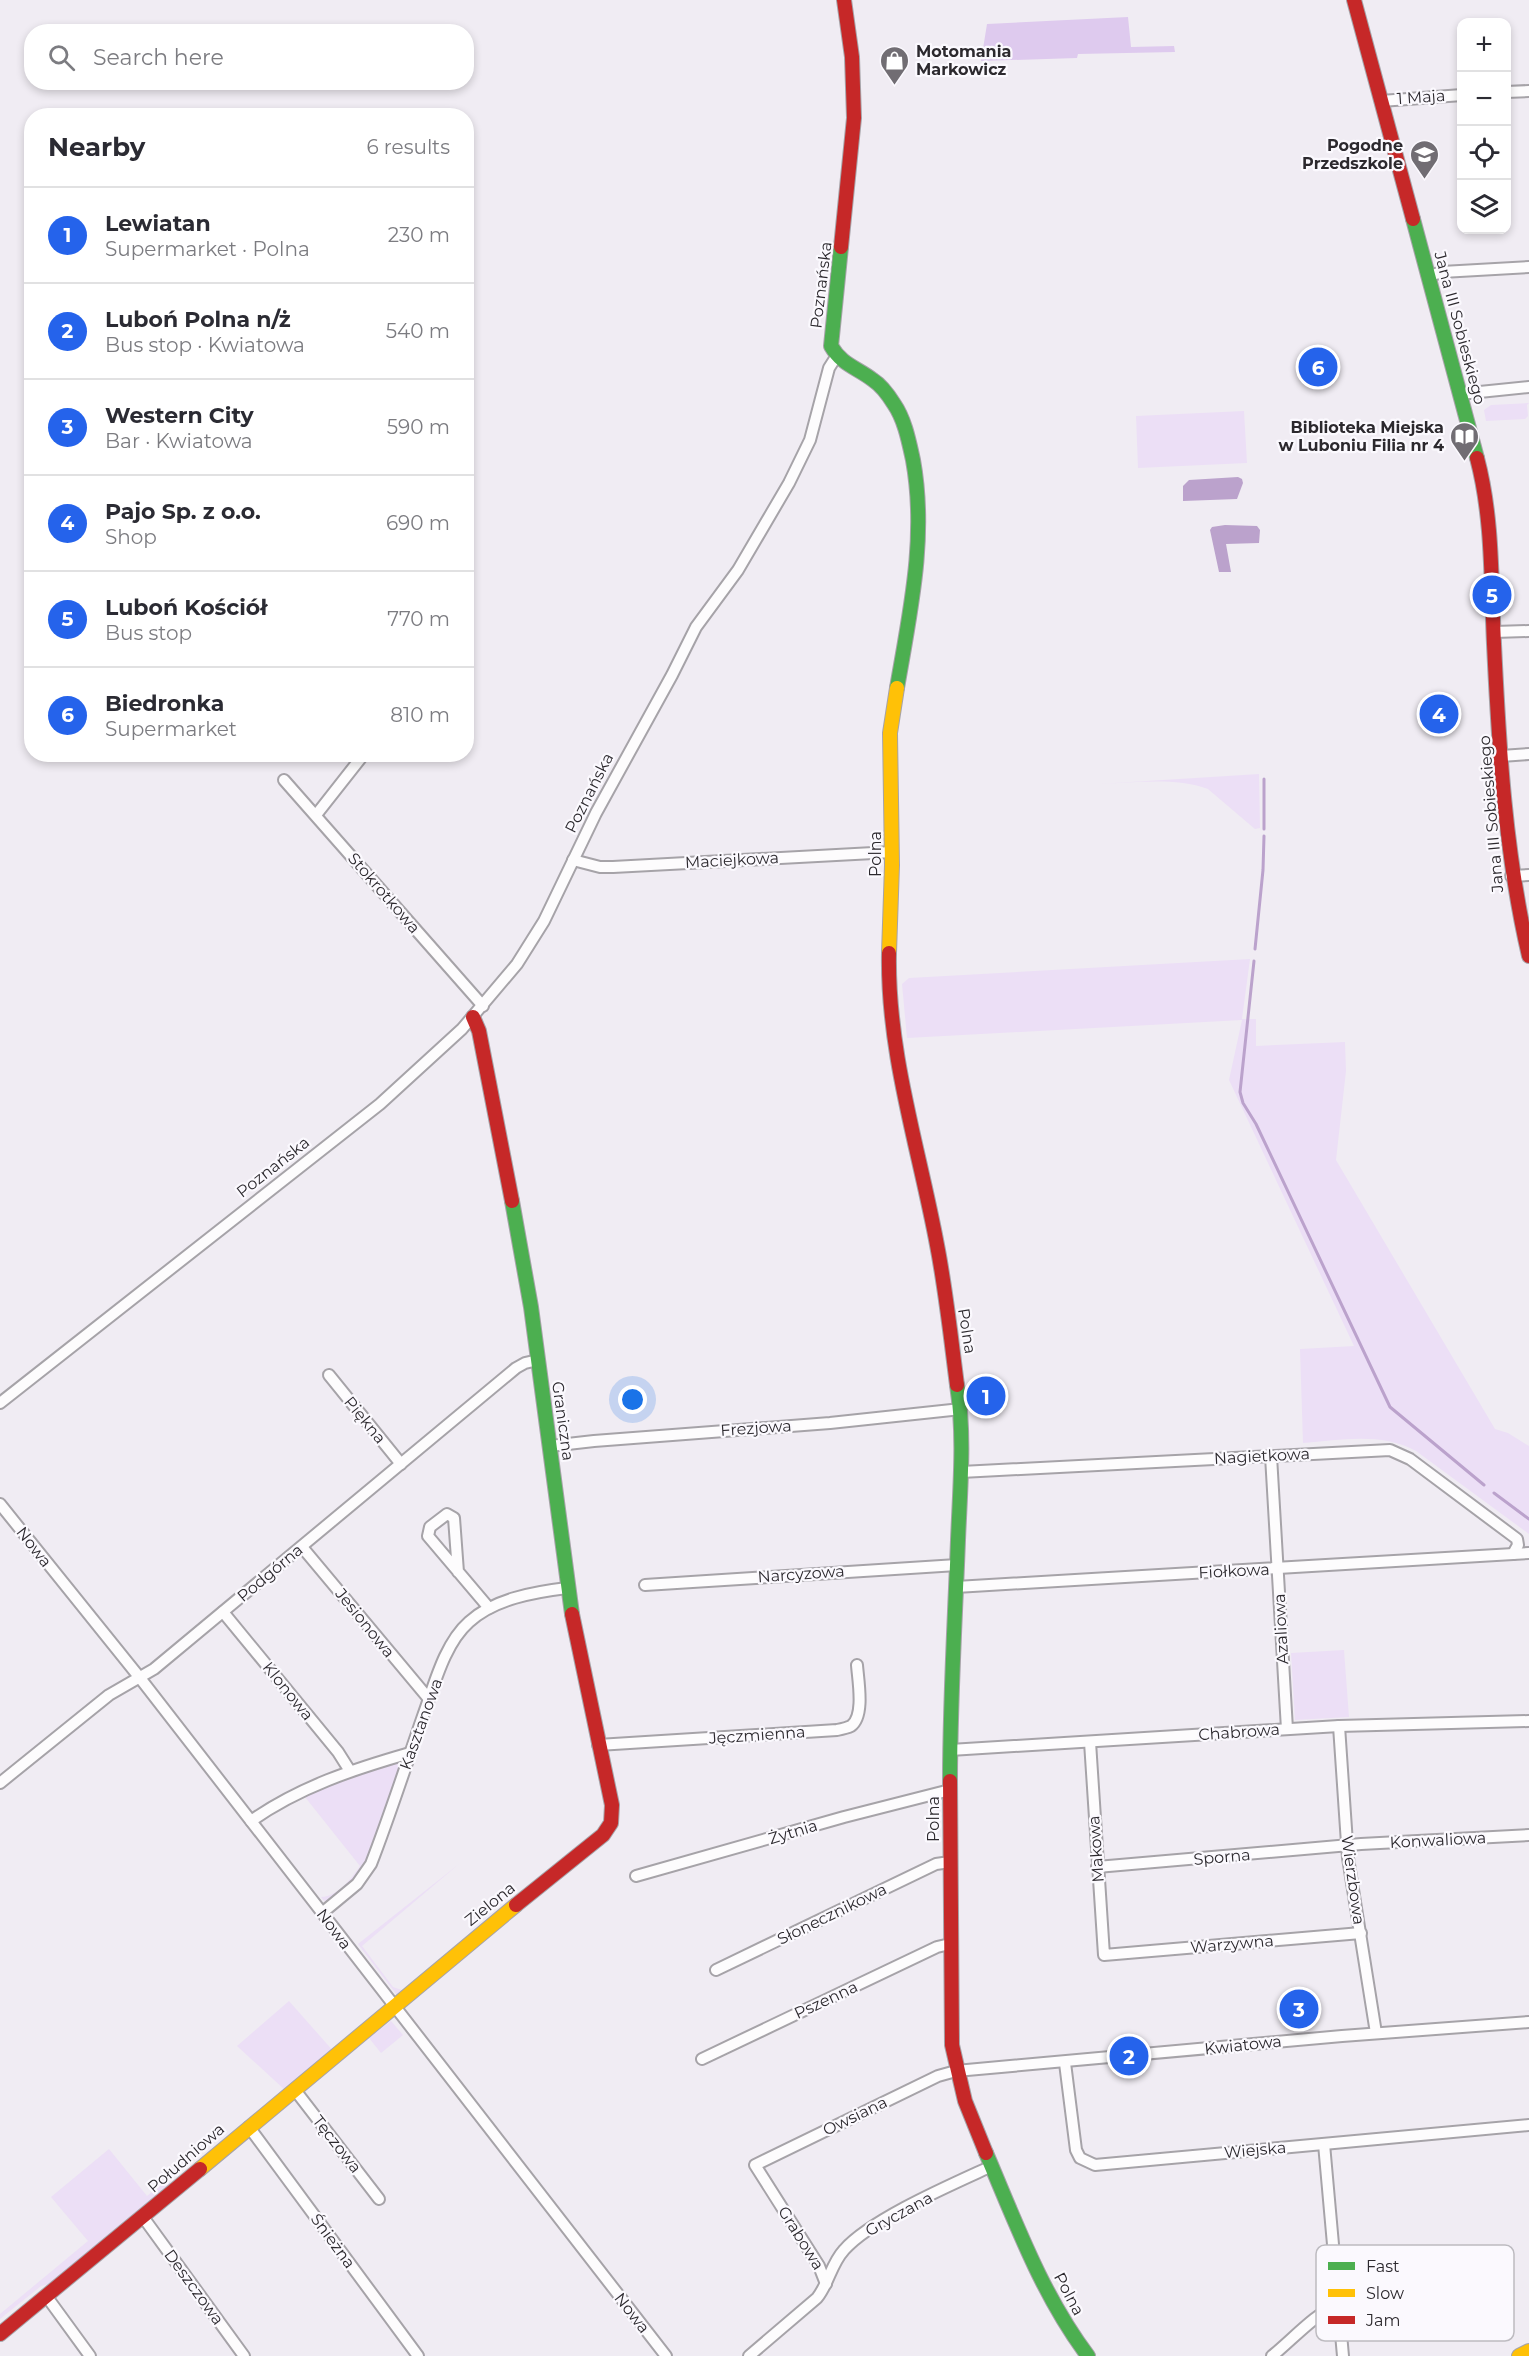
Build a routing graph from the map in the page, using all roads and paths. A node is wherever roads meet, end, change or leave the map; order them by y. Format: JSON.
{"nodes":[{"id":1,"x":844,"y":0,"type":"edge"},
{"id":2,"x":1354,"y":0,"type":"edge"},
{"id":3,"x":1529,"y":91,"type":"edge"},
{"id":4,"x":1511,"y":92,"type":"edge"},
{"id":5,"x":1457,"y":95,"type":"edge"},
{"id":6,"x":1382,"y":101,"type":"junction"},
{"id":7,"x":1529,"y":267,"type":"edge"},
{"id":8,"x":1429,"y":276,"type":"junction"},
{"id":9,"x":836,"y":357,"type":"junction"},
{"id":10,"x":1529,"y":387,"type":"edge"},
{"id":11,"x":1460,"y":394,"type":"junction"},
{"id":12,"x":1529,"y":631,"type":"edge"},
{"id":13,"x":1494,"y":632,"type":"junction"},
{"id":14,"x":1529,"y":754,"type":"edge"},
{"id":15,"x":1501,"y":756,"type":"junction"},
{"id":16,"x":358,"y":762,"type":"edge"},
{"id":17,"x":284,"y":780,"type":"dead end"},
{"id":18,"x":316,"y":815,"type":"junction"},
{"id":19,"x":892,"y":852,"type":"junction"},
{"id":20,"x":573,"y":860,"type":"junction"},
{"id":21,"x":1529,"y":874,"type":"edge"},
{"id":22,"x":1512,"y":876,"type":"junction"},
{"id":23,"x":1529,"y":956,"type":"edge"},
{"id":24,"x":483,"y":1006,"type":"junction"},
{"id":25,"x":473,"y":1017,"type":"junction"},
{"id":26,"x":538,"y":1360,"type":"junction"},
{"id":27,"x":329,"y":1375,"type":"dead end"},
{"id":28,"x":0,"y":1403,"type":"edge"},
{"id":29,"x":961,"y":1409,"type":"junction"},
{"id":30,"x":550,"y":1446,"type":"junction"},
{"id":31,"x":1271,"y":1456,"type":"junction"},
{"id":32,"x":401,"y":1464,"type":"junction"},
{"id":33,"x":961,"y":1472,"type":"junction"},
{"id":34,"x":0,"y":1503,"type":"edge"},
{"id":35,"x":302,"y":1547,"type":"junction"},
{"id":36,"x":1529,"y":1553,"type":"edge"},
{"id":37,"x":1513,"y":1554,"type":"junction"},
{"id":38,"x":957,"y":1565,"type":"junction"},
{"id":39,"x":1278,"y":1569,"type":"junction"},
{"id":40,"x":458,"y":1572,"type":"junction"},
{"id":41,"x":645,"y":1585,"type":"dead end"},
{"id":42,"x":956,"y":1587,"type":"junction"},
{"id":43,"x":567,"y":1588,"type":"junction"},
{"id":44,"x":489,"y":1608,"type":"junction"},
{"id":45,"x":223,"y":1612,"type":"junction"},
{"id":46,"x":857,"y":1665,"type":"dead end"},
{"id":47,"x":140,"y":1678,"type":"junction"},
{"id":48,"x":429,"y":1699,"type":"junction"},
{"id":49,"x":1529,"y":1721,"type":"edge"},
{"id":50,"x":1340,"y":1726,"type":"junction"},
{"id":51,"x":1287,"y":1729,"type":"junction"},
{"id":52,"x":1090,"y":1742,"type":"junction"},
{"id":53,"x":598,"y":1745,"type":"junction"},
{"id":54,"x":950,"y":1750,"type":"junction"},
{"id":55,"x":410,"y":1753,"type":"junction"},
{"id":56,"x":350,"y":1771,"type":"junction"},
{"id":57,"x":0,"y":1784,"type":"edge"},
{"id":58,"x":950,"y":1790,"type":"junction"},
{"id":59,"x":251,"y":1821,"type":"junction"},
{"id":60,"x":608,"y":1829,"type":"joint"},
{"id":61,"x":1529,"y":1834,"type":"edge"},
{"id":62,"x":1347,"y":1846,"type":"junction"},
{"id":63,"x":950,"y":1862,"type":"junction"},
{"id":64,"x":1097,"y":1868,"type":"junction"},
{"id":65,"x":636,"y":1876,"type":"dead end"},
{"id":66,"x":322,"y":1913,"type":"junction"},
{"id":67,"x":1361,"y":1933,"type":"junction"},
{"id":68,"x":950,"y":1944,"type":"junction"},
{"id":69,"x":1104,"y":1955,"type":"joint"},
{"id":70,"x":716,"y":1970,"type":"dead end"},
{"id":71,"x":394,"y":2006,"type":"junction"},
{"id":72,"x":1529,"y":2022,"type":"edge"},
{"id":73,"x":1376,"y":2033,"type":"junction"},
{"id":74,"x":702,"y":2059,"type":"dead end"},
{"id":75,"x":1065,"y":2063,"type":"junction"},
{"id":76,"x":956,"y":2071,"type":"junction"},
{"id":77,"x":295,"y":2090,"type":"junction"},
{"id":78,"x":1529,"y":2125,"type":"edge"},
{"id":79,"x":249,"y":2127,"type":"junction"},
{"id":80,"x":1324,"y":2144,"type":"junction"},
{"id":81,"x":755,"y":2165,"type":"joint"},
{"id":82,"x":992,"y":2166,"type":"junction"},
{"id":83,"x":379,"y":2199,"type":"dead end"},
{"id":84,"x":143,"y":2217,"type":"junction"},
{"id":85,"x":1333,"y":2245,"type":"edge"},
{"id":86,"x":826,"y":2284,"type":"junction"},
{"id":87,"x":47,"y":2297,"type":"junction"},
{"id":88,"x":1316,"y":2319,"type":"edge"},
{"id":89,"x":0,"y":2334,"type":"edge"},
{"id":90,"x":1342,"y":2341,"type":"edge"},
{"id":91,"x":1529,"y":2352,"type":"edge"},
{"id":92,"x":90,"y":2356,"type":"edge"},
{"id":93,"x":244,"y":2356,"type":"edge"},
{"id":94,"x":418,"y":2356,"type":"edge"},
{"id":95,"x":666,"y":2356,"type":"edge"},
{"id":96,"x":749,"y":2356,"type":"edge"},
{"id":97,"x":1088,"y":2356,"type":"edge"},
{"id":98,"x":1272,"y":2356,"type":"edge"},
{"id":99,"x":1343,"y":2356,"type":"edge"},
{"id":100,"x":1519,"y":2356,"type":"edge"}],
"edges":[{"from":1,"to":9,"type":"street","name":"Poznańska"},
{"from":2,"to":6,"type":"street","name":"Jana III Sobieskiego"},
{"from":3,"to":4,"type":"street"},
{"from":5,"to":6,"type":"street","name":"1 Maja"},
{"from":6,"to":8,"type":"street","name":"Jana III Sobieskiego"},
{"from":7,"to":8,"type":"street"},
{"from":8,"to":11,"type":"street","name":"Jana III Sobieskiego"},
{"from":9,"to":19,"type":"street","name":"Polna"},
{"from":9,"to":20,"type":"street","name":"Poznańska"},
{"from":10,"to":11,"type":"street"},
{"from":11,"to":13,"type":"street","name":"Jana III Sobieskiego"},
{"from":12,"to":13,"type":"street"},
{"from":13,"to":15,"type":"street","name":"Jana III Sobieskiego"},
{"from":14,"to":15,"type":"street"},
{"from":15,"to":22,"type":"street","name":"Jana III Sobieskiego"},
{"from":16,"to":18,"type":"street"},
{"from":17,"to":18,"type":"street","name":"Stokrotkowa"},
{"from":18,"to":24,"type":"street","name":"Stokrotkowa"},
{"from":19,"to":20,"type":"street","name":"Maciejkowa"},
{"from":19,"to":29,"type":"street","name":"Polna"},
{"from":20,"to":24,"type":"street","name":"Poznańska"},
{"from":21,"to":22,"type":"street"},
{"from":22,"to":23,"type":"street","name":"Jana III Sobieskiego"},
{"from":24,"to":25,"type":"street","name":"Poznańska"},
{"from":25,"to":26,"type":"street","name":"Graniczna"},
{"from":25,"to":28,"type":"street","name":"Poznańska"},
{"from":26,"to":30,"type":"street","name":"Graniczna"},
{"from":26,"to":32,"type":"street","name":"Podgórna"},
{"from":27,"to":32,"type":"street","name":"Piękna"},
{"from":29,"to":30,"type":"street","name":"Frezjowa"},
{"from":29,"to":33,"type":"street","name":"Polna"},
{"from":30,"to":43,"type":"street","name":"Graniczna"},
{"from":31,"to":33,"type":"street","name":"Nagietkowa"},
{"from":31,"to":37,"type":"street","name":"Nagietkowa"},
{"from":31,"to":39,"type":"street","name":"Azaliowa"},
{"from":32,"to":35,"type":"street","name":"Podgórna"},
{"from":33,"to":38,"type":"street","name":"Polna"},
{"from":34,"to":47,"type":"street","name":"Nowa"},
{"from":35,"to":45,"type":"street","name":"Podgórna"},
{"from":35,"to":48,"type":"street","name":"Jesionowa"},
{"from":36,"to":37,"type":"street","name":"Fiołkowa"},
{"from":37,"to":39,"type":"street","name":"Fiołkowa"},
{"from":38,"to":41,"type":"street","name":"Narcyzowa"},
{"from":38,"to":42,"type":"street","name":"Polna"},
{"from":39,"to":42,"type":"street","name":"Fiołkowa"},
{"from":39,"to":51,"type":"street","name":"Azaliowa"},
{"from":40,"to":40,"type":"street"},
{"from":40,"to":44,"type":"street"},
{"from":42,"to":54,"type":"street","name":"Polna"},
{"from":43,"to":44,"type":"street","name":"Kasztanowa"},
{"from":43,"to":53,"type":"street","name":"Graniczna"},
{"from":44,"to":48,"type":"street","name":"Kasztanowa"},
{"from":45,"to":47,"type":"street","name":"Podgórna"},
{"from":45,"to":56,"type":"street","name":"Klonowa"},
{"from":46,"to":53,"type":"street","name":"Jęczmienna"},
{"from":47,"to":57,"type":"street","name":"Podgórna"},
{"from":47,"to":59,"type":"street","name":"Nowa"},
{"from":48,"to":55,"type":"street","name":"Kasztanowa"},
{"from":49,"to":50,"type":"street","name":"Chabrowa"},
{"from":50,"to":51,"type":"street","name":"Chabrowa"},
{"from":50,"to":62,"type":"street","name":"Wierzbowa"},
{"from":51,"to":52,"type":"street","name":"Chabrowa"},
{"from":52,"to":54,"type":"street","name":"Chabrowa"},
{"from":52,"to":64,"type":"street","name":"Makowa"},
{"from":53,"to":60,"type":"street","name":"Graniczna"},
{"from":54,"to":58,"type":"street","name":"Polna"},
{"from":55,"to":56,"type":"street"},
{"from":55,"to":66,"type":"street","name":"Kasztanowa"},
{"from":56,"to":59,"type":"street"},
{"from":58,"to":63,"type":"street","name":"Polna"},
{"from":58,"to":65,"type":"street","name":"Żytnia"},
{"from":59,"to":66,"type":"street","name":"Nowa"},
{"from":60,"to":71,"type":"street","name":"Zielona"},
{"from":61,"to":62,"type":"street","name":"Konwaliowa"},
{"from":62,"to":64,"type":"street","name":"Sporna"},
{"from":62,"to":67,"type":"street","name":"Wierzbowa"},
{"from":63,"to":68,"type":"street","name":"Polna"},
{"from":63,"to":70,"type":"street","name":"Słonecznikowa"},
{"from":64,"to":69,"type":"street","name":"Makowa"},
{"from":66,"to":71,"type":"street","name":"Nowa"},
{"from":67,"to":69,"type":"street","name":"Warzywna"},
{"from":67,"to":73,"type":"street","name":"Wierzbowa"},
{"from":68,"to":74,"type":"street","name":"Pszenna"},
{"from":68,"to":76,"type":"street","name":"Polna"},
{"from":71,"to":77,"type":"street","name":"Południowa"},
{"from":71,"to":95,"type":"street","name":"Nowa"},
{"from":72,"to":73,"type":"street","name":"Kwiatowa"},
{"from":73,"to":75,"type":"street","name":"Kwiatowa"},
{"from":75,"to":76,"type":"street","name":"Kwiatowa"},
{"from":75,"to":80,"type":"street","name":"Wiejska"},
{"from":76,"to":81,"type":"street","name":"Owsiana"},
{"from":76,"to":82,"type":"street","name":"Polna"},
{"from":77,"to":79,"type":"street","name":"Południowa"},
{"from":77,"to":83,"type":"street","name":"Tęczowa"},
{"from":78,"to":80,"type":"street","name":"Wiejska"},
{"from":79,"to":84,"type":"street","name":"Południowa"},
{"from":79,"to":94,"type":"street","name":"Śnieżna"},
{"from":80,"to":85,"type":"street"},
{"from":81,"to":86,"type":"street","name":"Grabowa"},
{"from":82,"to":86,"type":"street","name":"Gryczana"},
{"from":82,"to":97,"type":"street","name":"Polna"},
{"from":84,"to":87,"type":"street","name":"Południowa"},
{"from":84,"to":93,"type":"street","name":"Deszczowa"},
{"from":86,"to":96,"type":"street","name":"Grabowa"},
{"from":87,"to":89,"type":"street","name":"Południowa"},
{"from":87,"to":92,"type":"street"},
{"from":88,"to":98,"type":"street"},
{"from":90,"to":99,"type":"street"},
{"from":91,"to":100,"type":"street"}]}
